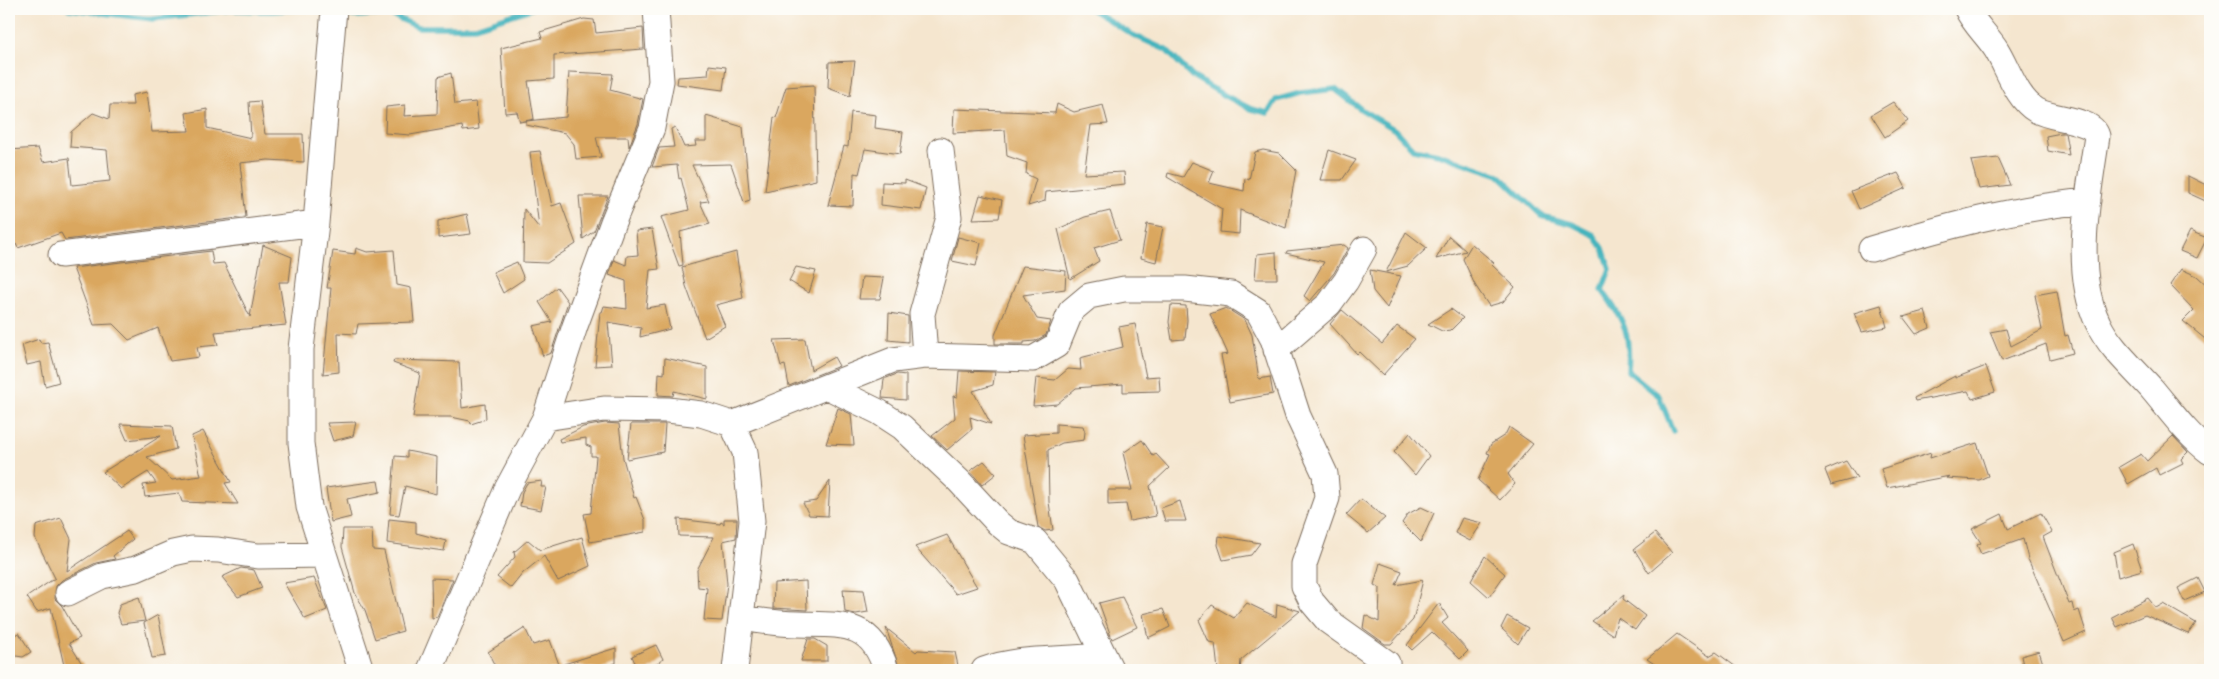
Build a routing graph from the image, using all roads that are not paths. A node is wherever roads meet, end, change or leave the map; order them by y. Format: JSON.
{"nodes":[{"id":1,"x":334,"y":9,"type":"edge"},
{"id":2,"x":656,"y":9,"type":"edge"},
{"id":3,"x":1967,"y":9,"type":"edge"},
{"id":4,"x":941,"y":150,"type":"dead end"},
{"id":5,"x":2088,"y":201,"type":"junction"},
{"id":6,"x":316,"y":223,"type":"junction"},
{"id":7,"x":1364,"y":249,"type":"dead end"},
{"id":8,"x":1871,"y":249,"type":"dead end"},
{"id":9,"x":61,"y":255,"type":"dead end"},
{"id":10,"x":1276,"y":350,"type":"junction"},
{"id":11,"x":925,"y":356,"type":"junction"},
{"id":12,"x":828,"y":387,"type":"junction"},
{"id":13,"x":545,"y":418,"type":"junction"},
{"id":14,"x":732,"y":424,"type":"junction"},
{"id":15,"x":2210,"y":452,"type":"edge"},
{"id":16,"x":324,"y":555,"type":"junction"},
{"id":17,"x":68,"y":593,"type":"dead end"},
{"id":18,"x":741,"y":618,"type":"junction"},
{"id":19,"x":1107,"y":662,"type":"edge"},
{"id":20,"x":361,"y":670,"type":"edge"},
{"id":21,"x":430,"y":670,"type":"edge"},
{"id":22,"x":736,"y":670,"type":"edge"},
{"id":23,"x":886,"y":670,"type":"edge"},
{"id":24,"x":984,"y":670,"type":"edge"},
{"id":25,"x":1388,"y":670,"type":"edge"}],
"edges":[{"from":1,"to":6,"type":"street"},
{"from":2,"to":13,"type":"street"},
{"from":3,"to":5,"type":"street"},
{"from":4,"to":11,"type":"street"},
{"from":5,"to":8,"type":"street"},
{"from":5,"to":15,"type":"street"},
{"from":6,"to":9,"type":"street"},
{"from":6,"to":16,"type":"street"},
{"from":7,"to":10,"type":"street"},
{"from":10,"to":11,"type":"street"},
{"from":10,"to":25,"type":"street"},
{"from":11,"to":12,"type":"street"},
{"from":12,"to":14,"type":"street"},
{"from":12,"to":19,"type":"street"},
{"from":13,"to":14,"type":"street"},
{"from":13,"to":21,"type":"street"},
{"from":14,"to":18,"type":"street"},
{"from":16,"to":17,"type":"street"},
{"from":16,"to":20,"type":"street"},
{"from":18,"to":22,"type":"street"},
{"from":18,"to":23,"type":"street"},
{"from":19,"to":24,"type":"street"}]}
